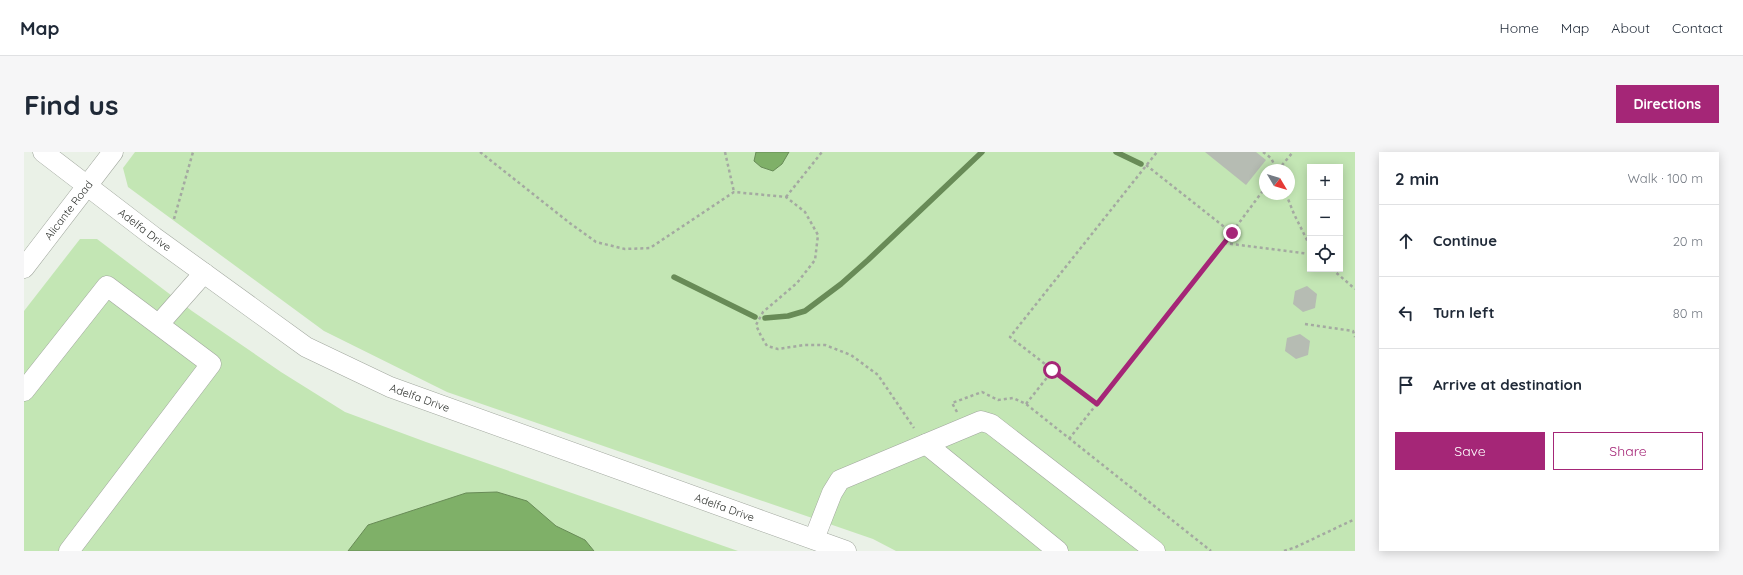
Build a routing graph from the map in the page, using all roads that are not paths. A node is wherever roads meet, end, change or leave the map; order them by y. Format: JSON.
{"nodes":[{"id":1,"x":43,"y":152,"type":"edge"},
{"id":2,"x":113,"y":152,"type":"edge"},
{"id":3,"x":87,"y":185,"type":"junction"},
{"id":4,"x":24,"y":268,"type":"edge"},
{"id":5,"x":204,"y":273,"type":"junction"},
{"id":6,"x":159,"y":324,"type":"junction"},
{"id":7,"x":24,"y":391,"type":"edge"},
{"id":8,"x":922,"y":439,"type":"junction"},
{"id":9,"x":814,"y":539,"type":"junction"},
{"id":10,"x":69,"y":551,"type":"edge"},
{"id":11,"x":846,"y":551,"type":"edge"},
{"id":12,"x":1058,"y":551,"type":"edge"},
{"id":13,"x":1155,"y":551,"type":"edge"}],
"edges":[{"from":1,"to":3,"type":"street","name":"Adelfa Drive"},
{"from":2,"to":3,"type":"street","name":"Alicante Road"},
{"from":3,"to":4,"type":"street","name":"Alicante Road"},
{"from":3,"to":5,"type":"street","name":"Adelfa Drive"},
{"from":5,"to":6,"type":"street"},
{"from":5,"to":9,"type":"street","name":"Adelfa Drive"},
{"from":6,"to":7,"type":"street"},
{"from":6,"to":10,"type":"street"},
{"from":8,"to":9,"type":"street"},
{"from":8,"to":12,"type":"street"},
{"from":8,"to":13,"type":"street"},
{"from":9,"to":11,"type":"street","name":"Adelfa Drive"}]}
